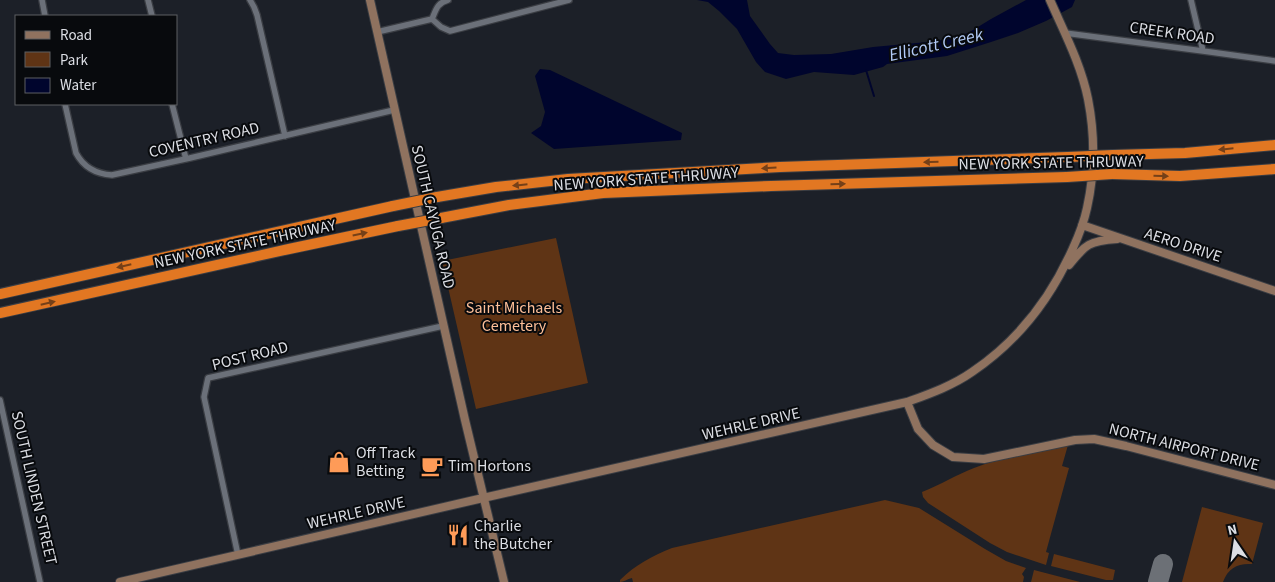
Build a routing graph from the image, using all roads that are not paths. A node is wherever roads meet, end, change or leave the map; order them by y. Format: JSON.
{"nodes":[{"id":1,"x":42,"y":0,"type":"edge"},
{"id":2,"x":148,"y":0,"type":"edge"},
{"id":3,"x":250,"y":0,"type":"edge"},
{"id":4,"x":370,"y":0,"type":"edge"},
{"id":5,"x":448,"y":0,"type":"edge"},
{"id":6,"x":569,"y":0,"type":"edge"},
{"id":7,"x":1050,"y":0,"type":"edge"},
{"id":8,"x":1191,"y":0,"type":"edge"},
{"id":9,"x":45,"y":15,"type":"edge"},
{"id":10,"x":152,"y":15,"type":"edge"},
{"id":11,"x":432,"y":19,"type":"junction"},
{"id":12,"x":377,"y":32,"type":"junction"},
{"id":13,"x":1065,"y":33,"type":"junction"},
{"id":14,"x":1203,"y":51,"type":"junction"},
{"id":15,"x":1275,"y":61,"type":"edge"},
{"id":16,"x":65,"y":105,"type":"edge"},
{"id":17,"x":172,"y":105,"type":"edge"},
{"id":18,"x":394,"y":110,"type":"junction"},
{"id":19,"x":285,"y":136,"type":"junction"},
{"id":20,"x":1275,"y":144,"type":"edge"},
{"id":21,"x":186,"y":159,"type":"junction"},
{"id":22,"x":1275,"y":169,"type":"edge"},
{"id":23,"x":1082,"y":225,"type":"junction"},
{"id":24,"x":1121,"y":239,"type":"junction"},
{"id":25,"x":1060,"y":277,"type":"junction"},
{"id":26,"x":1275,"y":291,"type":"edge"},
{"id":27,"x":0,"y":294,"type":"edge"},
{"id":28,"x":0,"y":314,"type":"edge"},
{"id":29,"x":443,"y":326,"type":"junction"},
{"id":30,"x":0,"y":400,"type":"edge"},
{"id":31,"x":907,"y":402,"type":"junction"},
{"id":32,"x":1275,"y":485,"type":"edge"},
{"id":33,"x":483,"y":498,"type":"junction"},
{"id":34,"x":238,"y":554,"type":"junction"},
{"id":35,"x":40,"y":582,"type":"edge"},
{"id":36,"x":120,"y":582,"type":"edge"},
{"id":37,"x":504,"y":582,"type":"edge"}],
"edges":[{"from":1,"to":9,"type":"street"},
{"from":2,"to":10,"type":"street"},
{"from":3,"to":19,"type":"street"},
{"from":4,"to":12,"type":"street","name":"SOUTH CAYUGA ROAD"},
{"from":5,"to":11,"type":"street"},
{"from":6,"to":11,"type":"street"},
{"from":7,"to":13,"type":"street","name":"WEHRLE DRIVE"},
{"from":8,"to":14,"type":"street"},
{"from":11,"to":12,"type":"street"},
{"from":12,"to":18,"type":"street","name":"SOUTH CAYUGA ROAD"},
{"from":13,"to":14,"type":"street","name":"CREEK ROAD"},
{"from":13,"to":23,"type":"street","name":"WEHRLE DRIVE"},
{"from":14,"to":15,"type":"street","name":"CREEK ROAD"},
{"from":16,"to":21,"type":"street","name":"COVENTRY ROAD"},
{"from":17,"to":21,"type":"street"},
{"from":18,"to":19,"type":"street","name":"COVENTRY ROAD"},
{"from":18,"to":29,"type":"street","name":"SOUTH CAYUGA ROAD"},
{"from":19,"to":21,"type":"street","name":"COVENTRY ROAD"},
{"from":20,"to":27,"type":"highway","name":"NEW YORK STATE THRUWAY","one_way":true,"bridge":true},
{"from":28,"to":22,"type":"highway","name":"NEW YORK STATE THRUWAY","one_way":true,"bridge":true},
{"from":23,"to":24,"type":"street","name":"AERO DRIVE"},
{"from":23,"to":25,"type":"street","name":"WEHRLE DRIVE"},
{"from":24,"to":25,"type":"street"},
{"from":24,"to":26,"type":"street","name":"AERO DRIVE"},
{"from":25,"to":31,"type":"street","name":"WEHRLE DRIVE"},
{"from":29,"to":33,"type":"street","name":"SOUTH CAYUGA ROAD"},
{"from":29,"to":34,"type":"street","name":"POST ROAD"},
{"from":30,"to":35,"type":"street","name":"SOUTH LINDEN STREET"},
{"from":31,"to":32,"type":"street","name":"NORTH AIRPORT DRIVE"},
{"from":31,"to":33,"type":"street","name":"WEHRLE DRIVE"},
{"from":33,"to":34,"type":"street","name":"WEHRLE DRIVE"},
{"from":33,"to":37,"type":"street","name":"SOUTH CAYUGA ROAD"},
{"from":34,"to":36,"type":"street","name":"WEHRLE DRIVE"}]}
